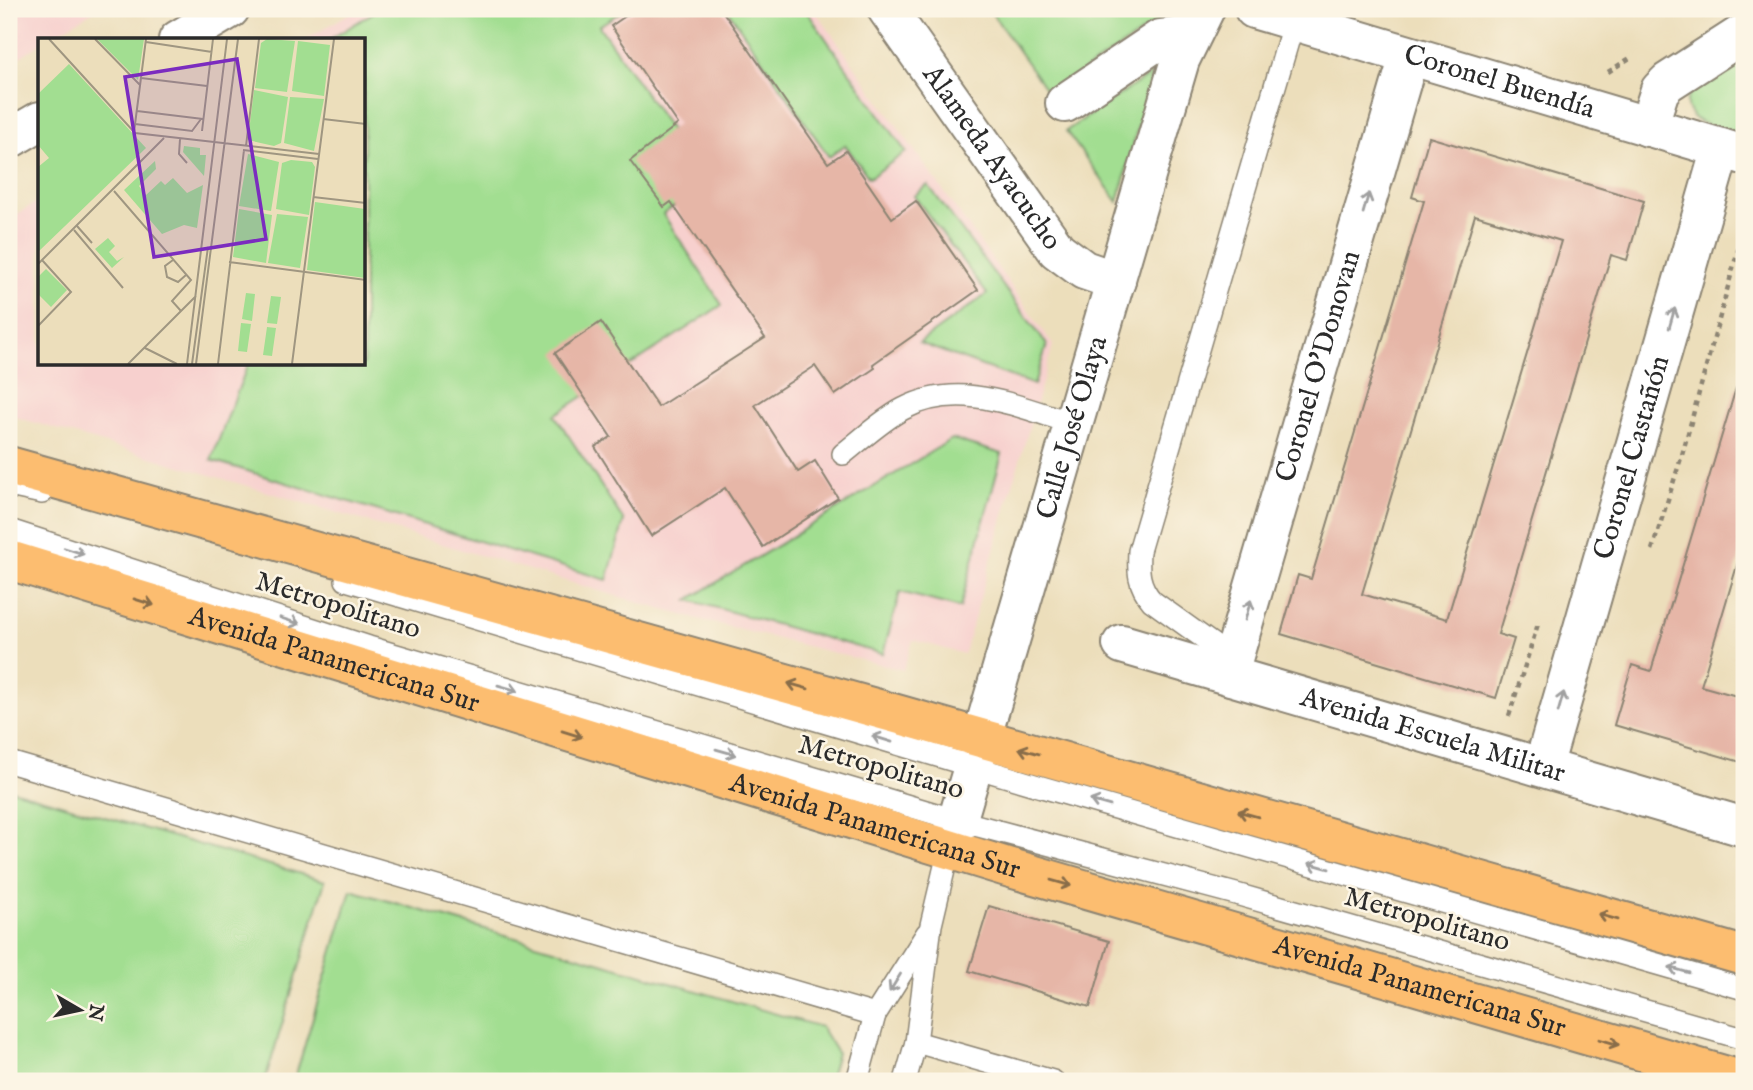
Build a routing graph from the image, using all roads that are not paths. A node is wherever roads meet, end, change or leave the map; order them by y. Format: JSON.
{"nodes":[{"id":1,"x":229,"y":9,"type":"edge"},
{"id":2,"x":887,"y":9,"type":"edge"},
{"id":3,"x":1254,"y":9,"type":"edge"},
{"id":4,"x":1294,"y":21,"type":"junction"},
{"id":5,"x":1198,"y":22,"type":"edge"},
{"id":6,"x":1744,"y":33,"type":"edge"},
{"id":7,"x":181,"y":38,"type":"edge"},
{"id":8,"x":1409,"y":57,"type":"junction"},
{"id":9,"x":1065,"y":103,"type":"dead end"},
{"id":10,"x":38,"y":122,"type":"edge"},
{"id":11,"x":1648,"y":127,"type":"junction"},
{"id":12,"x":9,"y":139,"type":"edge"},
{"id":13,"x":1733,"y":152,"type":"edge"},
{"id":14,"x":1116,"y":281,"type":"junction"},
{"id":15,"x":1075,"y":424,"type":"junction"},
{"id":16,"x":843,"y":454,"type":"dead end"},
{"id":17,"x":9,"y":466,"type":"edge"},
{"id":18,"x":9,"y":486,"type":"edge"},
{"id":19,"x":9,"y":530,"type":"edge"},
{"id":20,"x":9,"y":560,"type":"edge"},
{"id":21,"x":1122,"y":644,"type":"dead end"},
{"id":22,"x":1232,"y":668,"type":"junction"},
{"id":23,"x":978,"y":752,"type":"junction"},
{"id":24,"x":9,"y":762,"type":"edge"},
{"id":25,"x":1542,"y":767,"type":"junction"},
{"id":26,"x":1744,"y":827,"type":"edge"},
{"id":27,"x":953,"y":835,"type":"junction"},
{"id":28,"x":931,"y":925,"type":"junction"},
{"id":29,"x":1744,"y":956,"type":"edge"},
{"id":30,"x":1744,"y":989,"type":"edge"},
{"id":31,"x":876,"y":1015,"type":"junction"},
{"id":32,"x":1744,"y":1039,"type":"edge"},
{"id":33,"x":916,"y":1042,"type":"junction"},
{"id":34,"x":857,"y":1081,"type":"edge"},
{"id":35,"x":905,"y":1081,"type":"edge"},
{"id":36,"x":1053,"y":1081,"type":"edge"},
{"id":37,"x":1744,"y":1081,"type":"edge"}],
"edges":[{"from":1,"to":7,"type":"street"},
{"from":2,"to":14,"type":"street","name":"Alameda Ayacucho"},
{"from":3,"to":4,"type":"street","name":"Coronel Buendía"},
{"from":4,"to":8,"type":"street","name":"Coronel Buendía"},
{"from":4,"to":22,"type":"lane"},
{"from":5,"to":9,"type":"street"},
{"from":5,"to":14,"type":"street","name":"Calle José Olaya"},
{"from":6,"to":11,"type":"street"},
{"from":8,"to":11,"type":"street","name":"Coronel Buendía"},
{"from":22,"to":8,"type":"street","name":"Coronel O'Donovan","one_way":true},
{"from":10,"to":12,"type":"street"},
{"from":11,"to":13,"type":"street","name":"Coronel Buendía"},
{"from":25,"to":13,"type":"street","name":"Coronel Castañón","one_way":true},
{"from":14,"to":15,"type":"street","name":"Calle José Olaya"},
{"from":15,"to":16,"type":"lane"},
{"from":15,"to":23,"type":"street","name":"Calle José Olaya"},
{"from":23,"to":17,"type":"main road","one_way":true},
{"from":23,"to":18,"type":"lane","name":"Metropolitano","one_way":true},
{"from":19,"to":27,"type":"lane","name":"Metropolitano","one_way":true},
{"from":20,"to":27,"type":"main road","name":"Avenida Panamericana Sur","one_way":true},
{"from":21,"to":22,"type":"street","name":"Avenida Escuela Militar"},
{"from":22,"to":25,"type":"street","name":"Avenida Escuela Militar"},
{"from":23,"to":27,"type":"street","name":"Calle José Olaya"},
{"from":29,"to":23,"type":"main road","one_way":true},
{"from":30,"to":23,"type":"lane","name":"Metropolitano","one_way":true},
{"from":24,"to":31,"type":"lane"},
{"from":25,"to":26,"type":"street","name":"Avenida Escuela Militar"},
{"from":27,"to":28,"type":"lane"},
{"from":27,"to":32,"type":"lane","name":"Metropolitano"},
{"from":27,"to":37,"type":"main road","name":"Avenida Panamericana Sur","one_way":true},
{"from":28,"to":31,"type":"lane","one_way":true},
{"from":28,"to":33,"type":"lane"},
{"from":31,"to":34,"type":"lane"},
{"from":33,"to":35,"type":"lane"},
{"from":33,"to":36,"type":"lane"}]}
